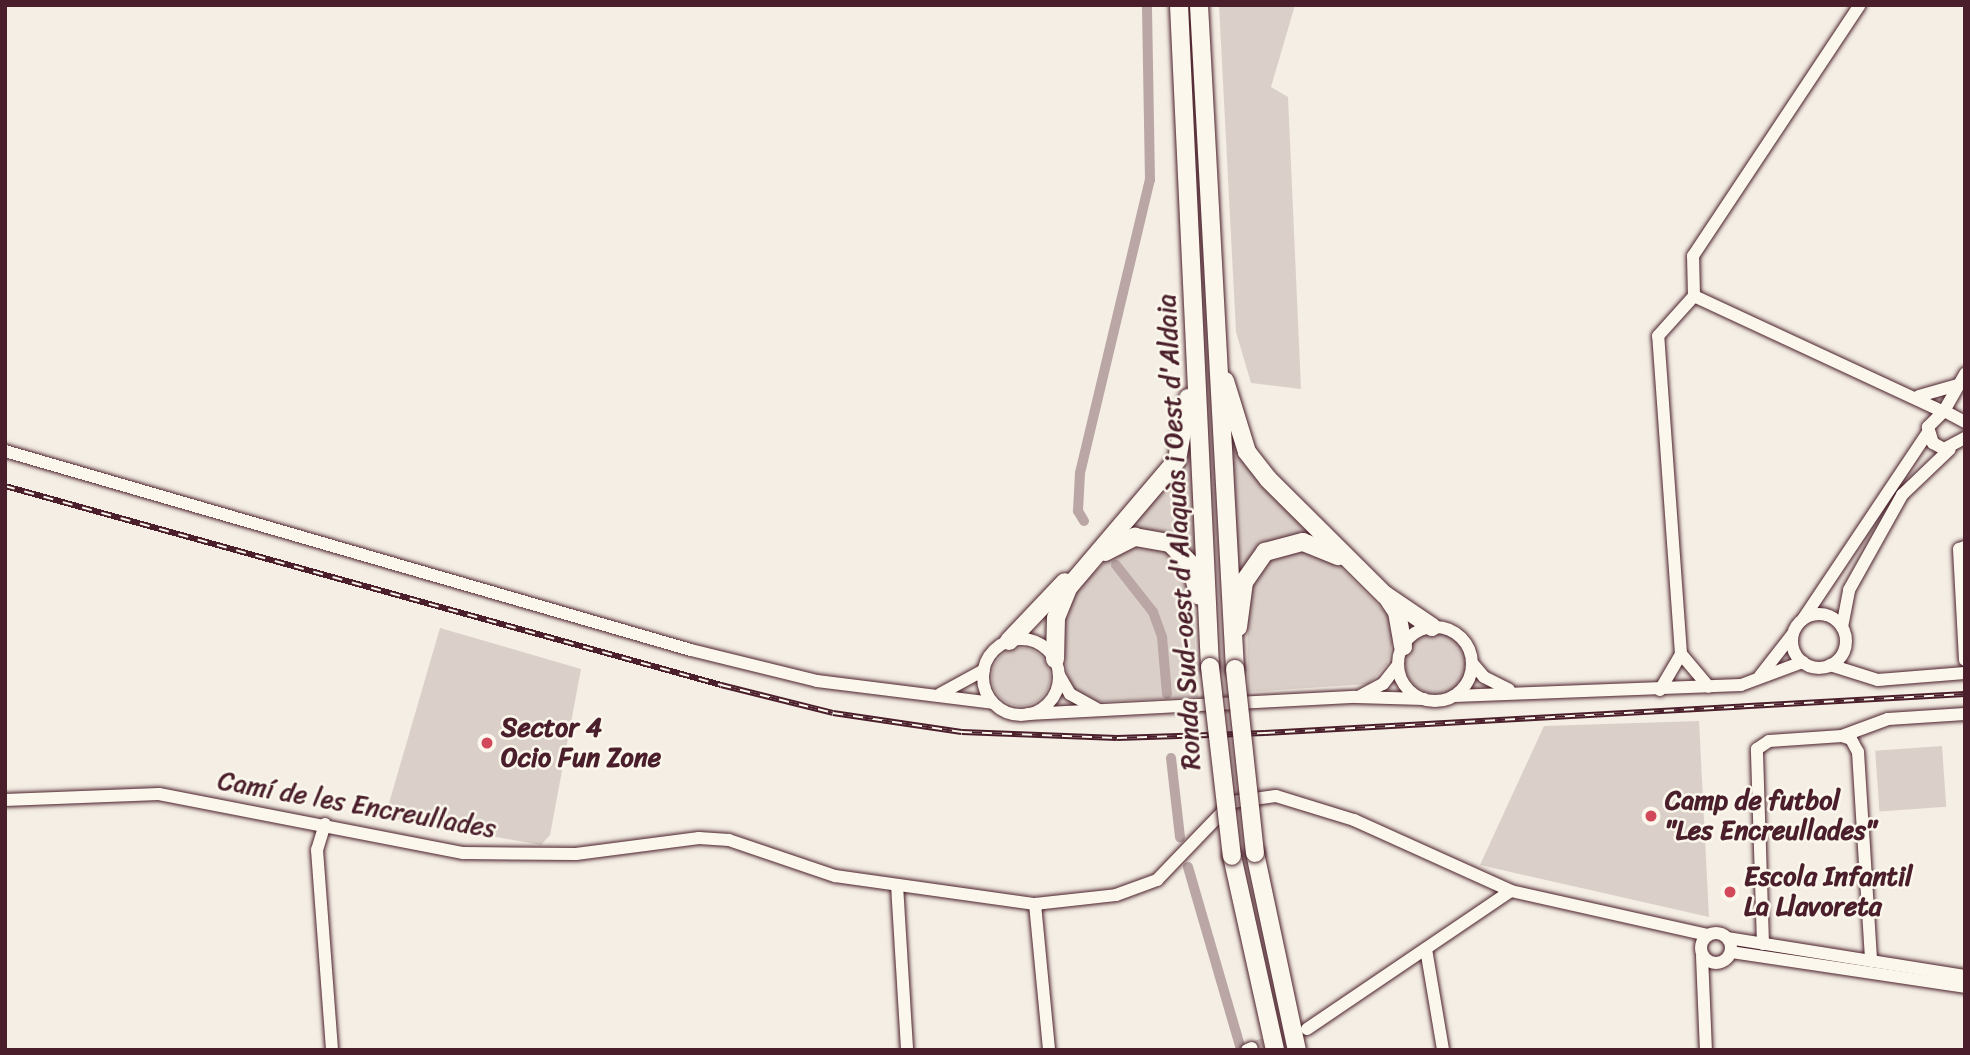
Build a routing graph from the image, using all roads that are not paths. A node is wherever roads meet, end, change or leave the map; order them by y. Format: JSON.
{"nodes":[{"id":1,"x":1178,"y":5,"type":"edge"},
{"id":2,"x":1199,"y":5,"type":"edge"},
{"id":3,"x":1860,"y":5,"type":"edge"},
{"id":4,"x":1694,"y":296,"type":"junction"},
{"id":5,"x":1216,"y":362,"type":"junction"},
{"id":6,"x":1196,"y":364,"type":"junction"},
{"id":7,"x":1961,"y":380,"type":"edge"},
{"id":8,"x":1914,"y":395,"type":"junction"},
{"id":9,"x":1943,"y":411,"type":"junction"},
{"id":10,"x":1961,"y":418,"type":"edge"},
{"id":11,"x":1928,"y":427,"type":"junction"},
{"id":12,"x":1960,"y":443,"type":"edge"},
{"id":13,"x":5,"y":451,"type":"edge"},
{"id":14,"x":1965,"y":547,"type":"edge"},
{"id":15,"x":1090,"y":561,"type":"junction"},
{"id":16,"x":1350,"y":562,"type":"junction"},
{"id":17,"x":1077,"y":574,"type":"junction"},
{"id":18,"x":1385,"y":594,"type":"junction"},
{"id":19,"x":1803,"y":619,"type":"junction"},
{"id":20,"x":1432,"y":627,"type":"junction"},
{"id":21,"x":1842,"y":627,"type":"junction"},
{"id":22,"x":1792,"y":635,"type":"junction"},
{"id":23,"x":1009,"y":641,"type":"junction"},
{"id":24,"x":1403,"y":646,"type":"junction"},
{"id":25,"x":1845,"y":646,"type":"junction"},
{"id":26,"x":1681,"y":654,"type":"junction"},
{"id":27,"x":1965,"y":660,"type":"edge"},
{"id":28,"x":1803,"y":662,"type":"junction"},
{"id":29,"x":1472,"y":663,"type":"junction"},
{"id":30,"x":1398,"y":665,"type":"junction"},
{"id":31,"x":1830,"y":665,"type":"junction"},
{"id":32,"x":1057,"y":667,"type":"junction"},
{"id":33,"x":1209,"y":667,"type":"junction"},
{"id":34,"x":1235,"y":669,"type":"junction"},
{"id":35,"x":984,"y":670,"type":"junction"},
{"id":36,"x":1965,"y":673,"type":"edge"},
{"id":37,"x":1758,"y":679,"type":"junction"},
{"id":38,"x":1874,"y":680,"type":"junction"},
{"id":39,"x":1709,"y":687,"type":"junction"},
{"id":40,"x":1660,"y":690,"type":"junction"},
{"id":41,"x":1513,"y":692,"type":"junction"},
{"id":42,"x":930,"y":696,"type":"junction"},
{"id":43,"x":1454,"y":696,"type":"junction"},
{"id":44,"x":1356,"y":697,"type":"junction"},
{"id":45,"x":1424,"y":699,"type":"junction"},
{"id":46,"x":993,"y":703,"type":"junction"},
{"id":47,"x":1109,"y":712,"type":"junction"},
{"id":48,"x":1028,"y":714,"type":"junction"},
{"id":49,"x":1965,"y":714,"type":"edge"},
{"id":50,"x":1842,"y":736,"type":"junction"},
{"id":51,"x":5,"y":800,"type":"edge"},
{"id":52,"x":325,"y":824,"type":"junction"},
{"id":53,"x":897,"y":885,"type":"junction"},
{"id":54,"x":1511,"y":891,"type":"junction"},
{"id":55,"x":1035,"y":904,"type":"junction"},
{"id":56,"x":1681,"y":931,"type":"junction"},
{"id":57,"x":1708,"y":934,"type":"junction"},
{"id":58,"x":1728,"y":938,"type":"junction"},
{"id":59,"x":1763,"y":944,"type":"junction"},
{"id":60,"x":1426,"y":949,"type":"junction"},
{"id":61,"x":1701,"y":953,"type":"junction"},
{"id":62,"x":1728,"y":956,"type":"junction"},
{"id":63,"x":1871,"y":961,"type":"junction"},
{"id":64,"x":1965,"y":976,"type":"edge"},
{"id":65,"x":1703,"y":984,"type":"junction"},
{"id":66,"x":1965,"y":987,"type":"edge"},
{"id":67,"x":1307,"y":1029,"type":"tunnel mouth"},
{"id":68,"x":332,"y":1050,"type":"edge"},
{"id":69,"x":908,"y":1050,"type":"edge"},
{"id":70,"x":1049,"y":1050,"type":"edge"},
{"id":71,"x":1275,"y":1050,"type":"edge"},
{"id":72,"x":1297,"y":1050,"type":"edge"},
{"id":73,"x":1443,"y":1050,"type":"edge"},
{"id":74,"x":1706,"y":1050,"type":"edge"}],
"edges":[{"from":1,"to":6,"type":"main road","name":"Ronda Sud-oest d'Alaquàs i Oest d'Aldaia"},
{"from":2,"to":5,"type":"main road","name":"Ronda Sud-oest d'Alaquàs i Oest d'Aldaia"},
{"from":3,"to":4,"type":"street"},
{"from":4,"to":8,"type":"street"},
{"from":4,"to":26,"type":"street"},
{"from":5,"to":16,"type":"main road"},
{"from":5,"to":34,"type":"main road","name":"Ronda Sud-oest d'Alaquàs i Oest d'Aldaia"},
{"from":6,"to":15,"type":"main road"},
{"from":6,"to":33,"type":"main road","name":"Ronda Sud-oest d'Alaquàs i Oest d'Aldaia"},
{"from":7,"to":8,"type":"street"},
{"from":7,"to":9,"type":"street"},
{"from":7,"to":10,"type":"street"},
{"from":8,"to":9,"type":"street"},
{"from":8,"to":11,"type":"street"},
{"from":9,"to":10,"type":"street"},
{"from":9,"to":11,"type":"street"},
{"from":11,"to":12,"type":"street"},
{"from":11,"to":19,"type":"street"},
{"from":12,"to":21,"type":"street"},
{"from":13,"to":42,"type":"street"},
{"from":14,"to":27,"type":"street"},
{"from":15,"to":17,"type":"main road"},
{"from":15,"to":33,"type":"main road"},
{"from":16,"to":18,"type":"main road"},
{"from":16,"to":34,"type":"main road"},
{"from":17,"to":23,"type":"main road"},
{"from":17,"to":32,"type":"main road"},
{"from":18,"to":20,"type":"main road"},
{"from":18,"to":24,"type":"main road"},
{"from":19,"to":21,"type":"street"},
{"from":19,"to":22,"type":"street"},
{"from":20,"to":24,"type":"street"},
{"from":20,"to":29,"type":"street"},
{"from":21,"to":25,"type":"street"},
{"from":22,"to":28,"type":"street"},
{"from":22,"to":37,"type":"street"},
{"from":23,"to":32,"type":"street"},
{"from":23,"to":35,"type":"street"},
{"from":24,"to":30,"type":"street"},
{"from":25,"to":31,"type":"street"},
{"from":25,"to":38,"type":"street"},
{"from":26,"to":39,"type":"street"},
{"from":26,"to":40,"type":"street"},
{"from":28,"to":31,"type":"street"},
{"from":28,"to":37,"type":"street"},
{"from":29,"to":41,"type":"street"},
{"from":29,"to":43,"type":"street"},
{"from":30,"to":44,"type":"street"},
{"from":30,"to":45,"type":"street"},
{"from":31,"to":38,"type":"street"},
{"from":32,"to":47,"type":"street"},
{"from":32,"to":48,"type":"street"},
{"from":33,"to":71,"type":"main road","name":"Ronda Sud-oest d'Alaquàs i Oest d'Aldaia","bridge":true},
{"from":34,"to":72,"type":"main road","name":"Ronda Sud-oest d'Alaquàs i Oest d'Aldaia","bridge":true},
{"from":35,"to":42,"type":"street"},
{"from":35,"to":46,"type":"street"},
{"from":36,"to":38,"type":"street"},
{"from":37,"to":39,"type":"street"},
{"from":39,"to":40,"type":"street"},
{"from":40,"to":41,"type":"street"},
{"from":41,"to":43,"type":"street"},
{"from":42,"to":46,"type":"street"},
{"from":43,"to":45,"type":"street"},
{"from":44,"to":45,"type":"street"},
{"from":44,"to":47,"type":"street"},
{"from":46,"to":48,"type":"street"},
{"from":47,"to":48,"type":"street"},
{"from":49,"to":50,"type":"street"},
{"from":50,"to":59,"type":"street"},
{"from":50,"to":63,"type":"street"},
{"from":51,"to":52,"type":"street","name":"Camí de les Encreullades"},
{"from":52,"to":53,"type":"street","name":"Camí de les Encreullades"},
{"from":52,"to":68,"type":"street"},
{"from":53,"to":55,"type":"street","name":"Camí de les Encreullades"},
{"from":53,"to":69,"type":"street"},
{"from":54,"to":55,"type":"street","name":"Camí de les Encreullades"},
{"from":54,"to":56,"type":"street","name":"Camí de les Encreullades"},
{"from":54,"to":60,"type":"street"},
{"from":55,"to":70,"type":"street"},
{"from":56,"to":57,"type":"street","name":"Camí de les Encreullades"},
{"from":56,"to":61,"type":"street"},
{"from":57,"to":58,"type":"street","name":"Camí de les Encreullades"},
{"from":57,"to":61,"type":"street"},
{"from":58,"to":59,"type":"street"},
{"from":58,"to":62,"type":"street"},
{"from":59,"to":63,"type":"street"},
{"from":60,"to":67,"type":"street"},
{"from":60,"to":73,"type":"street"},
{"from":61,"to":62,"type":"street"},
{"from":61,"to":65,"type":"street"},
{"from":62,"to":65,"type":"street"},
{"from":62,"to":66,"type":"street"},
{"from":63,"to":64,"type":"street"},
{"from":65,"to":74,"type":"street"}]}
